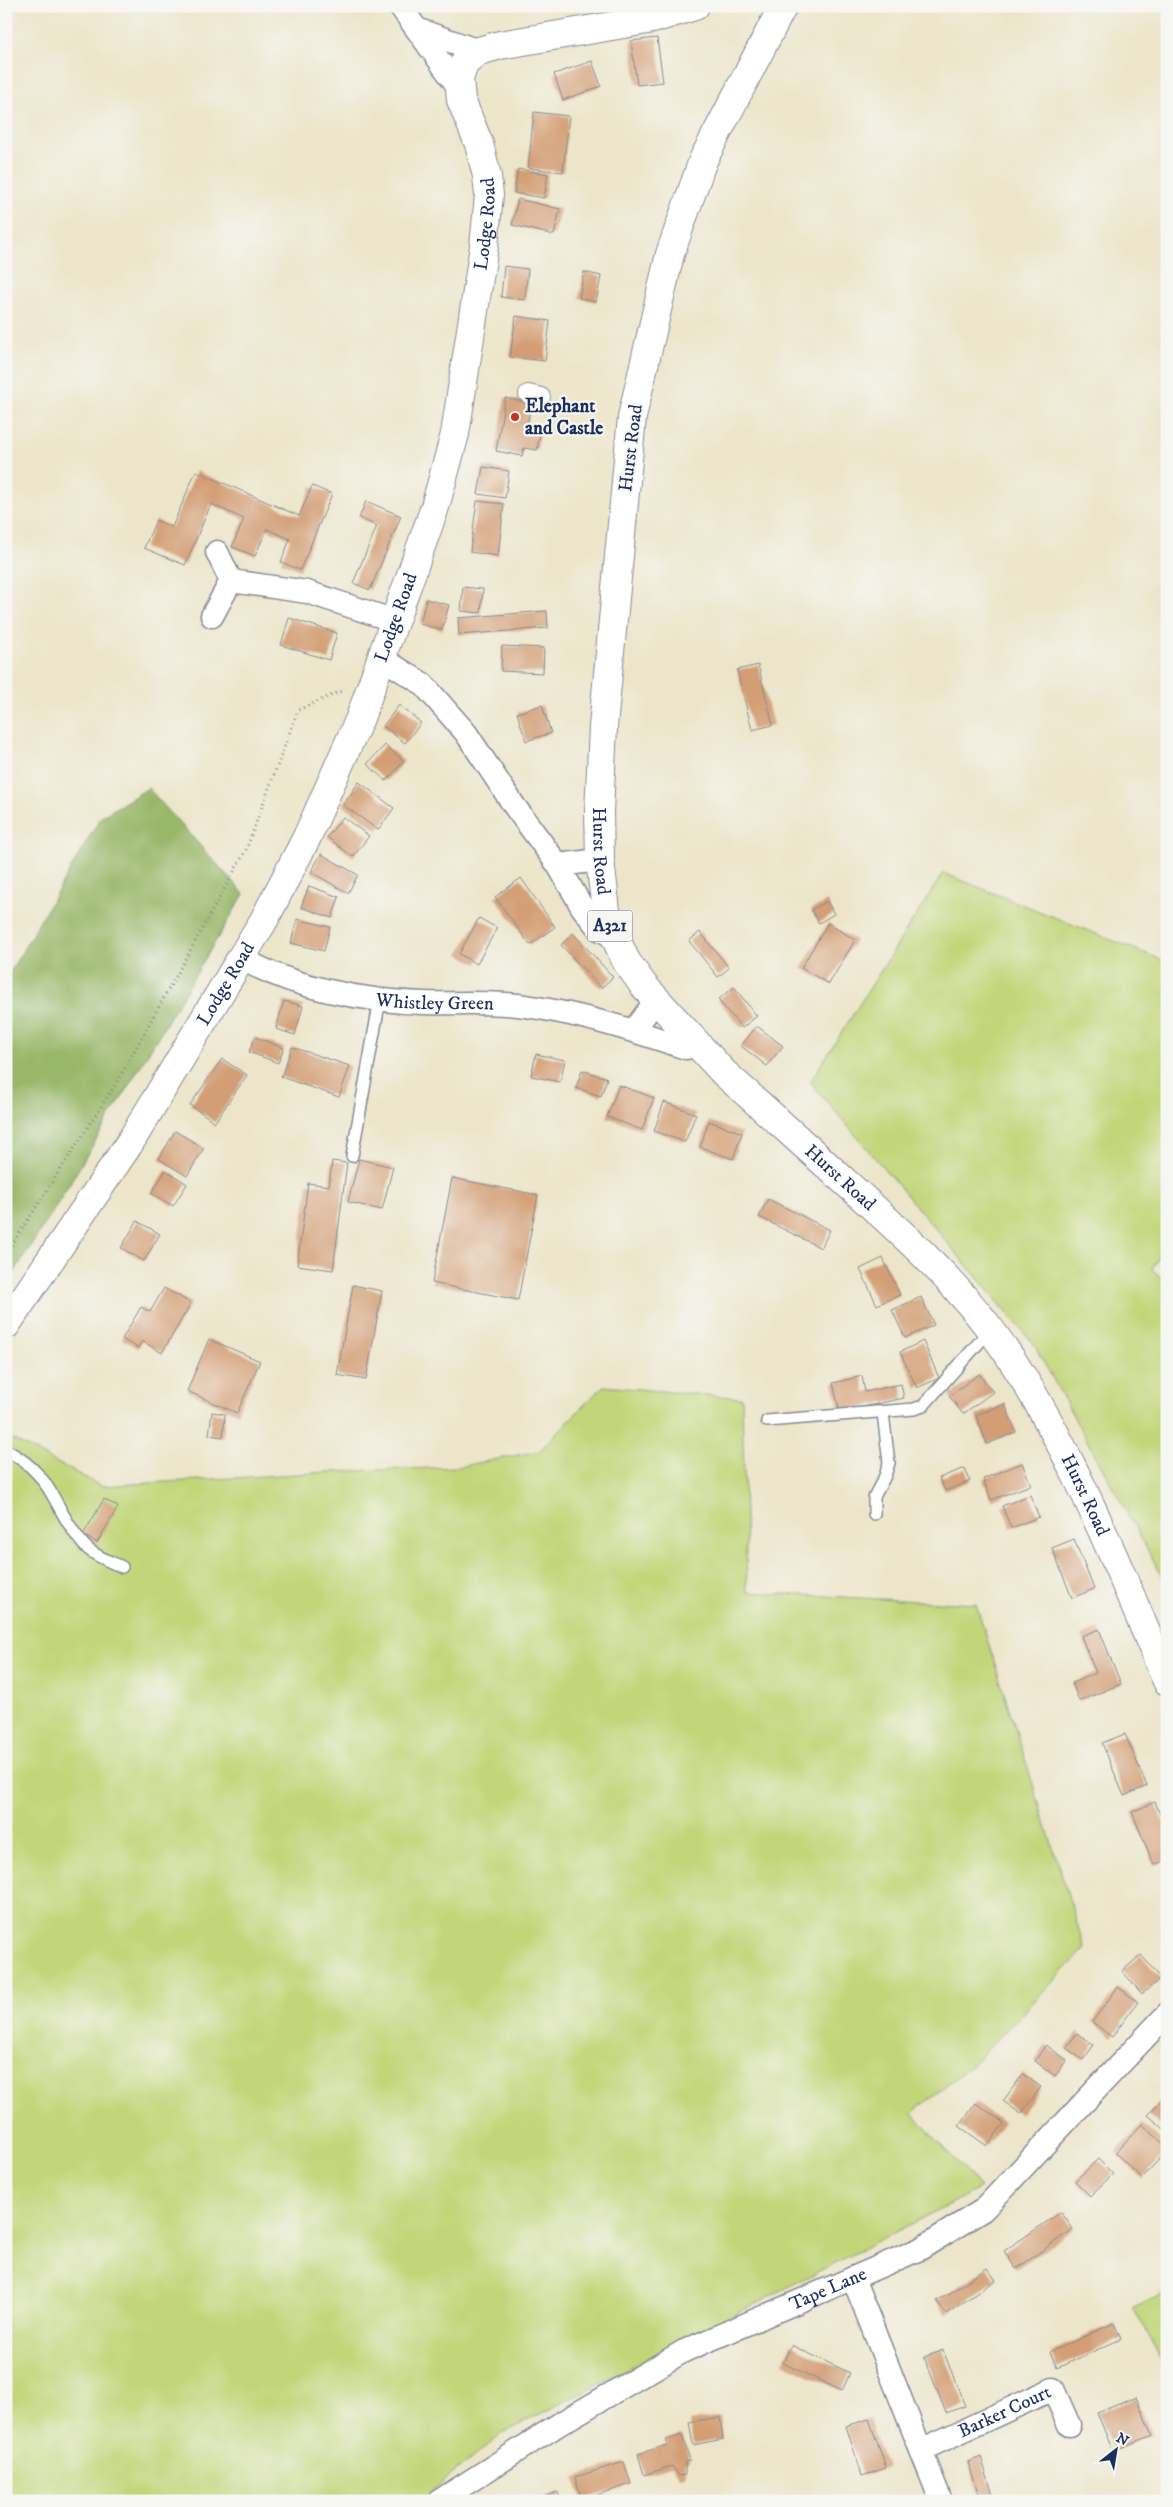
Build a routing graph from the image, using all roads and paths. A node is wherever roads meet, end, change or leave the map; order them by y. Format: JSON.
{"nodes":[{"id":1,"x":400,"y":6,"type":"edge"},
{"id":2,"x":694,"y":6,"type":"edge"},
{"id":3,"x":783,"y":6,"type":"edge"},
{"id":4,"x":419,"y":30,"type":"junction"},
{"id":5,"x":479,"y":51,"type":"junction"},
{"id":6,"x":459,"y":88,"type":"junction"},
{"id":7,"x":217,"y":552,"type":"dead end"},
{"id":8,"x":231,"y":581,"type":"junction"},
{"id":9,"x":212,"y":616,"type":"dead end"},
{"id":10,"x":394,"y":621,"type":"junction"},
{"id":11,"x":376,"y":668,"type":"junction"},
{"id":12,"x":600,"y":860,"type":"junction"},
{"id":13,"x":558,"y":865,"type":"junction"},
{"id":14,"x":614,"y":937,"type":"junction"},
{"id":15,"x":241,"y":958,"type":"junction"},
{"id":16,"x":380,"y":999,"type":"junction"},
{"id":17,"x":656,"y":1000,"type":"junction"},
{"id":18,"x":634,"y":1030,"type":"junction"},
{"id":19,"x":698,"y":1045,"type":"junction"},
{"id":20,"x":352,"y":1156,"type":"dead end"},
{"id":21,"x":6,"y":1254,"type":"edge"},
{"id":22,"x":6,"y":1325,"type":"edge"},
{"id":23,"x":990,"y":1330,"type":"junction"},
{"id":24,"x":883,"y":1413,"type":"junction"},
{"id":25,"x":767,"y":1422,"type":"dead end"},
{"id":26,"x":6,"y":1450,"type":"edge"},
{"id":27,"x":874,"y":1514,"type":"dead end"},
{"id":28,"x":122,"y":1567,"type":"dead end"},
{"id":29,"x":1167,"y":1680,"type":"edge"},
{"id":30,"x":1167,"y":2014,"type":"edge"},
{"id":31,"x":853,"y":2278,"type":"junction"},
{"id":32,"x":1070,"y":2425,"type":"dead end"},
{"id":33,"x":921,"y":2450,"type":"junction"},
{"id":34,"x":439,"y":2501,"type":"edge"},
{"id":35,"x":941,"y":2501,"type":"edge"}],
"edges":[{"from":1,"to":4,"type":"street"},
{"from":2,"to":5,"type":"main road"},
{"from":3,"to":12,"type":"main road","name":"Hurst Road","number":"A321"},
{"from":4,"to":5,"type":"street"},
{"from":4,"to":6,"type":"street"},
{"from":5,"to":6,"type":"main road"},
{"from":6,"to":10,"type":"main road","name":"Lodge Road"},
{"from":7,"to":8,"type":"street"},
{"from":8,"to":9,"type":"street"},
{"from":8,"to":10,"type":"street"},
{"from":10,"to":11,"type":"main road","name":"Lodge Road"},
{"from":11,"to":13,"type":"street"},
{"from":11,"to":15,"type":"main road","name":"Lodge Road"},
{"from":11,"to":21,"type":"path"},
{"from":12,"to":13,"type":"street"},
{"from":12,"to":14,"type":"main road","name":"Hurst Road","number":"A321"},
{"from":13,"to":14,"type":"street"},
{"from":14,"to":17,"type":"main road","name":"Hurst Road","number":"A321"},
{"from":15,"to":16,"type":"street","name":"Whistley Green"},
{"from":15,"to":22,"type":"main road","name":"Lodge Road"},
{"from":16,"to":18,"type":"street","name":"Whistley Green"},
{"from":16,"to":20,"type":"lane"},
{"from":17,"to":18,"type":"street"},
{"from":17,"to":19,"type":"main road","name":"Hurst Road","number":"A321"},
{"from":18,"to":19,"type":"street","name":"Whistley Green"},
{"from":19,"to":23,"type":"main road","name":"Hurst Road","number":"A321"},
{"from":23,"to":24,"type":"lane"},
{"from":23,"to":29,"type":"main road","name":"Hurst Road","number":"A321"},
{"from":24,"to":25,"type":"lane"},
{"from":24,"to":27,"type":"lane"},
{"from":26,"to":28,"type":"lane"},
{"from":30,"to":31,"type":"street","name":"Tape Lane"},
{"from":31,"to":33,"type":"street"},
{"from":31,"to":34,"type":"street","name":"Tape Lane"},
{"from":32,"to":33,"type":"street","name":"Barker Court"},
{"from":33,"to":35,"type":"street"}]}
